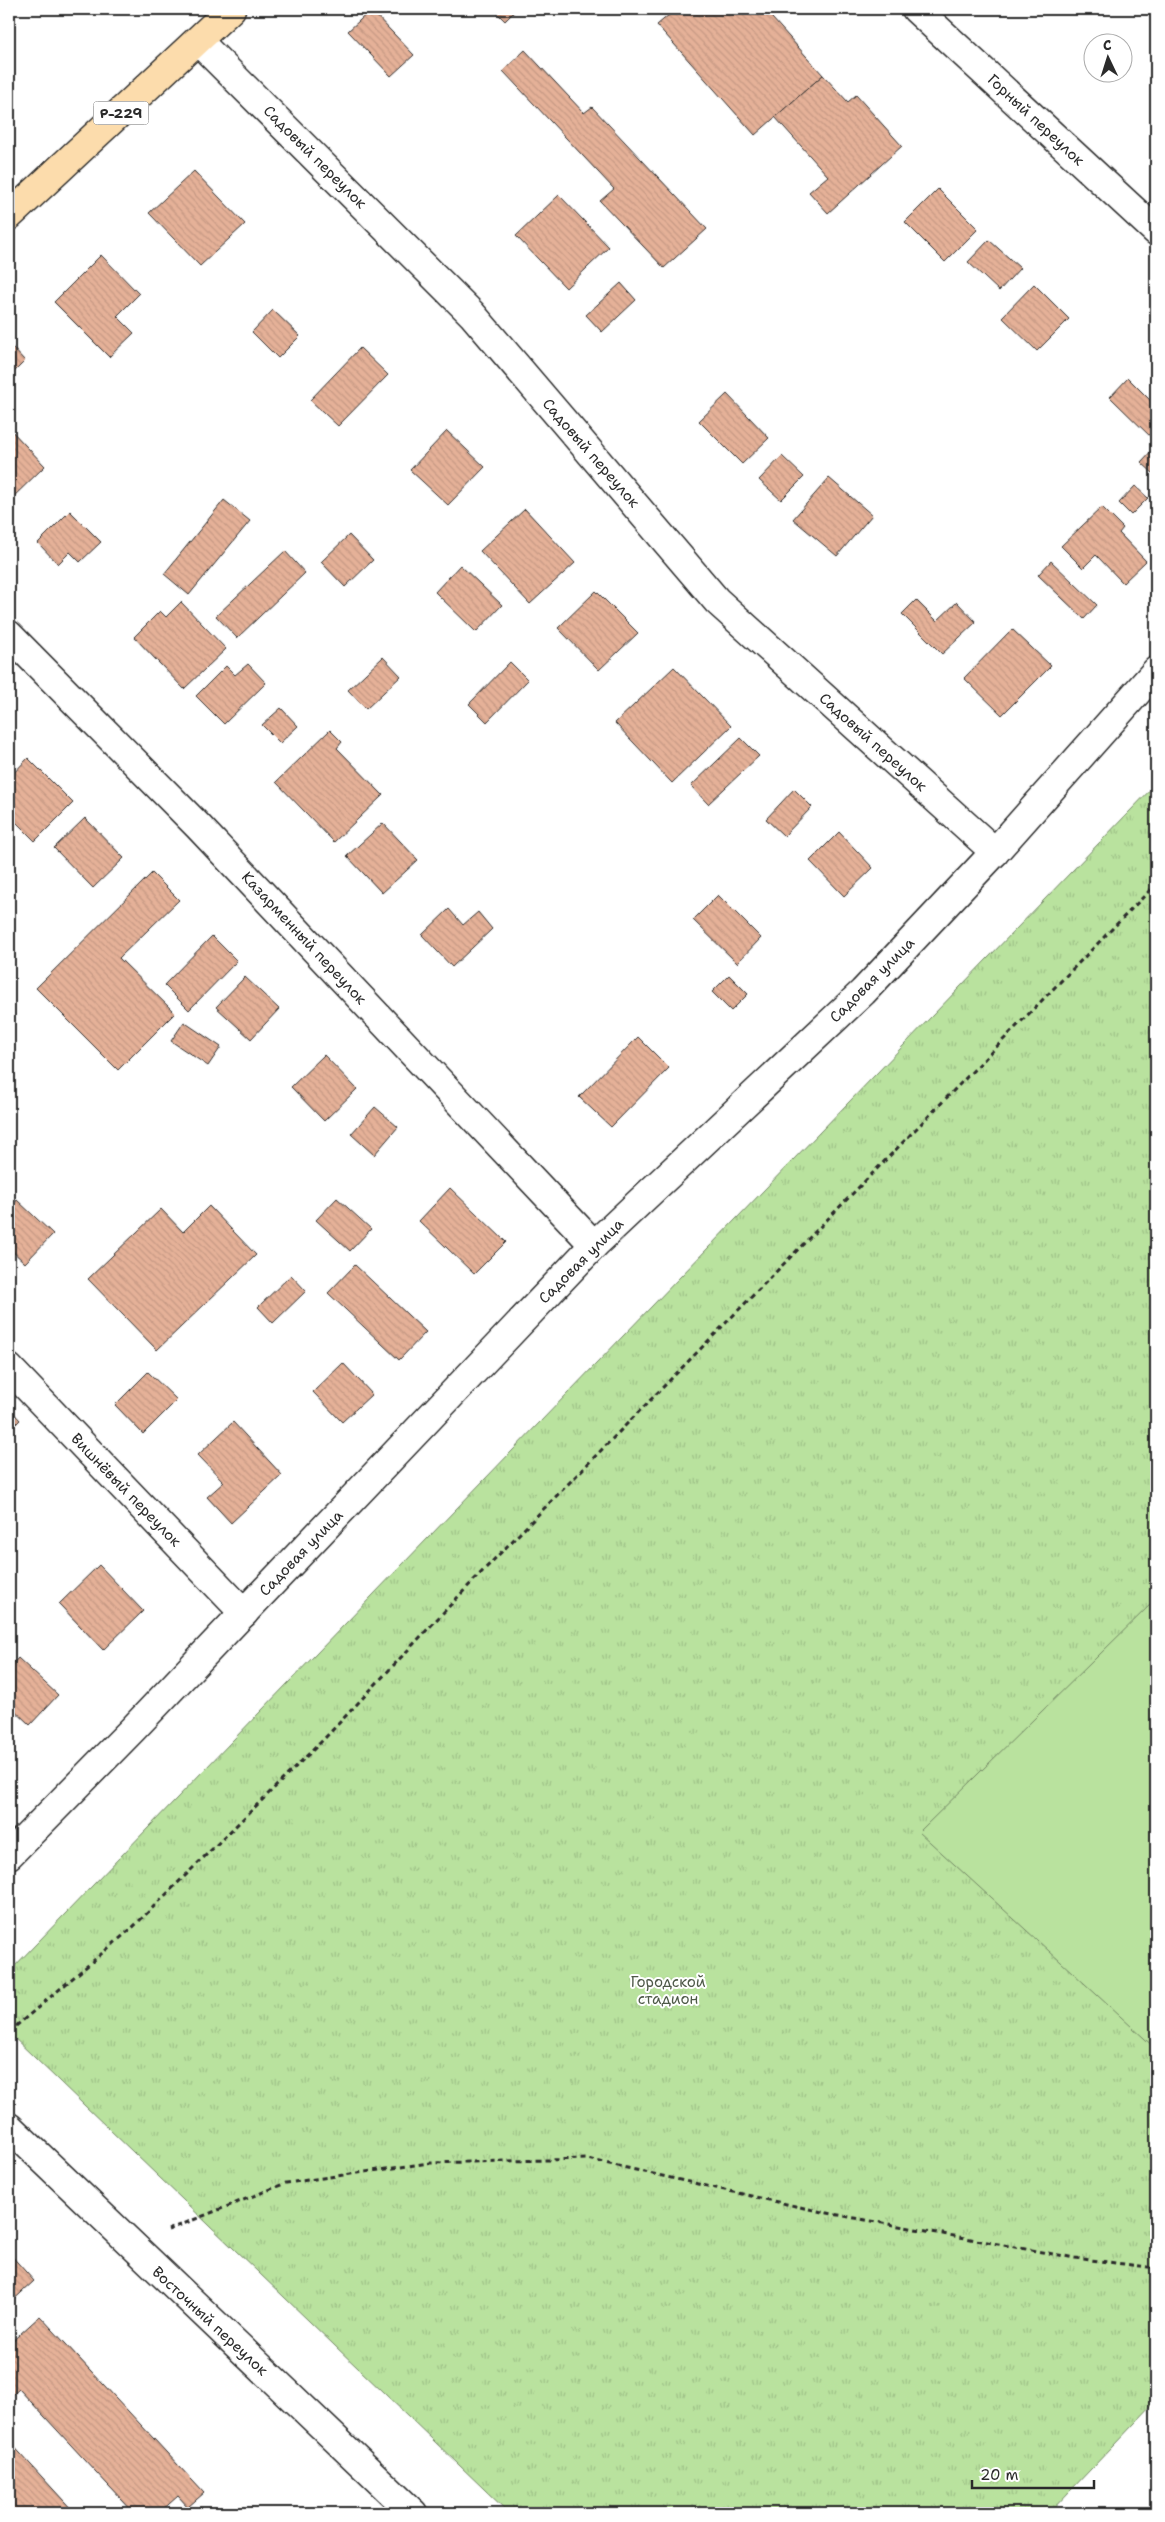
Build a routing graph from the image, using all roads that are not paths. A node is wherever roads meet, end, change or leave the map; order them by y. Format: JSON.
{"nodes":[{"id":1,"x":231,"y":9,"type":"edge"},
{"id":2,"x":916,"y":9,"type":"edge"},
{"id":3,"x":198,"y":42,"type":"junction"},
{"id":4,"x":9,"y":216,"type":"edge"},
{"id":5,"x":1156,"y":231,"type":"edge"},
{"id":6,"x":9,"y":634,"type":"edge"},
{"id":7,"x":1156,"y":671,"type":"edge"},
{"id":8,"x":995,"y":852,"type":"junction"},
{"id":9,"x":594,"y":1245,"type":"junction"},
{"id":10,"x":9,"y":1368,"type":"edge"},
{"id":11,"x":244,"y":1613,"type":"junction"},
{"id":12,"x":9,"y":1855,"type":"edge"},
{"id":13,"x":9,"y":2127,"type":"edge"},
{"id":14,"x":414,"y":2513,"type":"edge"}],
"edges":[{"from":1,"to":3,"type":"main road","number":"Р-229"},
{"from":2,"to":5,"type":"street","name":"Горный переулок"},
{"from":3,"to":4,"type":"main road","number":"Р-229"},
{"from":3,"to":8,"type":"street","name":"Садовый переулок"},
{"from":6,"to":9,"type":"street","name":"Казарменный переулок"},
{"from":7,"to":8,"type":"street","name":"Садовая улица"},
{"from":8,"to":9,"type":"street","name":"Садовая улица"},
{"from":9,"to":11,"type":"street","name":"Садовая улица"},
{"from":10,"to":11,"type":"street","name":"Вишнёвый переулок"},
{"from":11,"to":12,"type":"street","name":"Садовая улица"},
{"from":13,"to":14,"type":"street","name":"Восточный переулок"}]}
